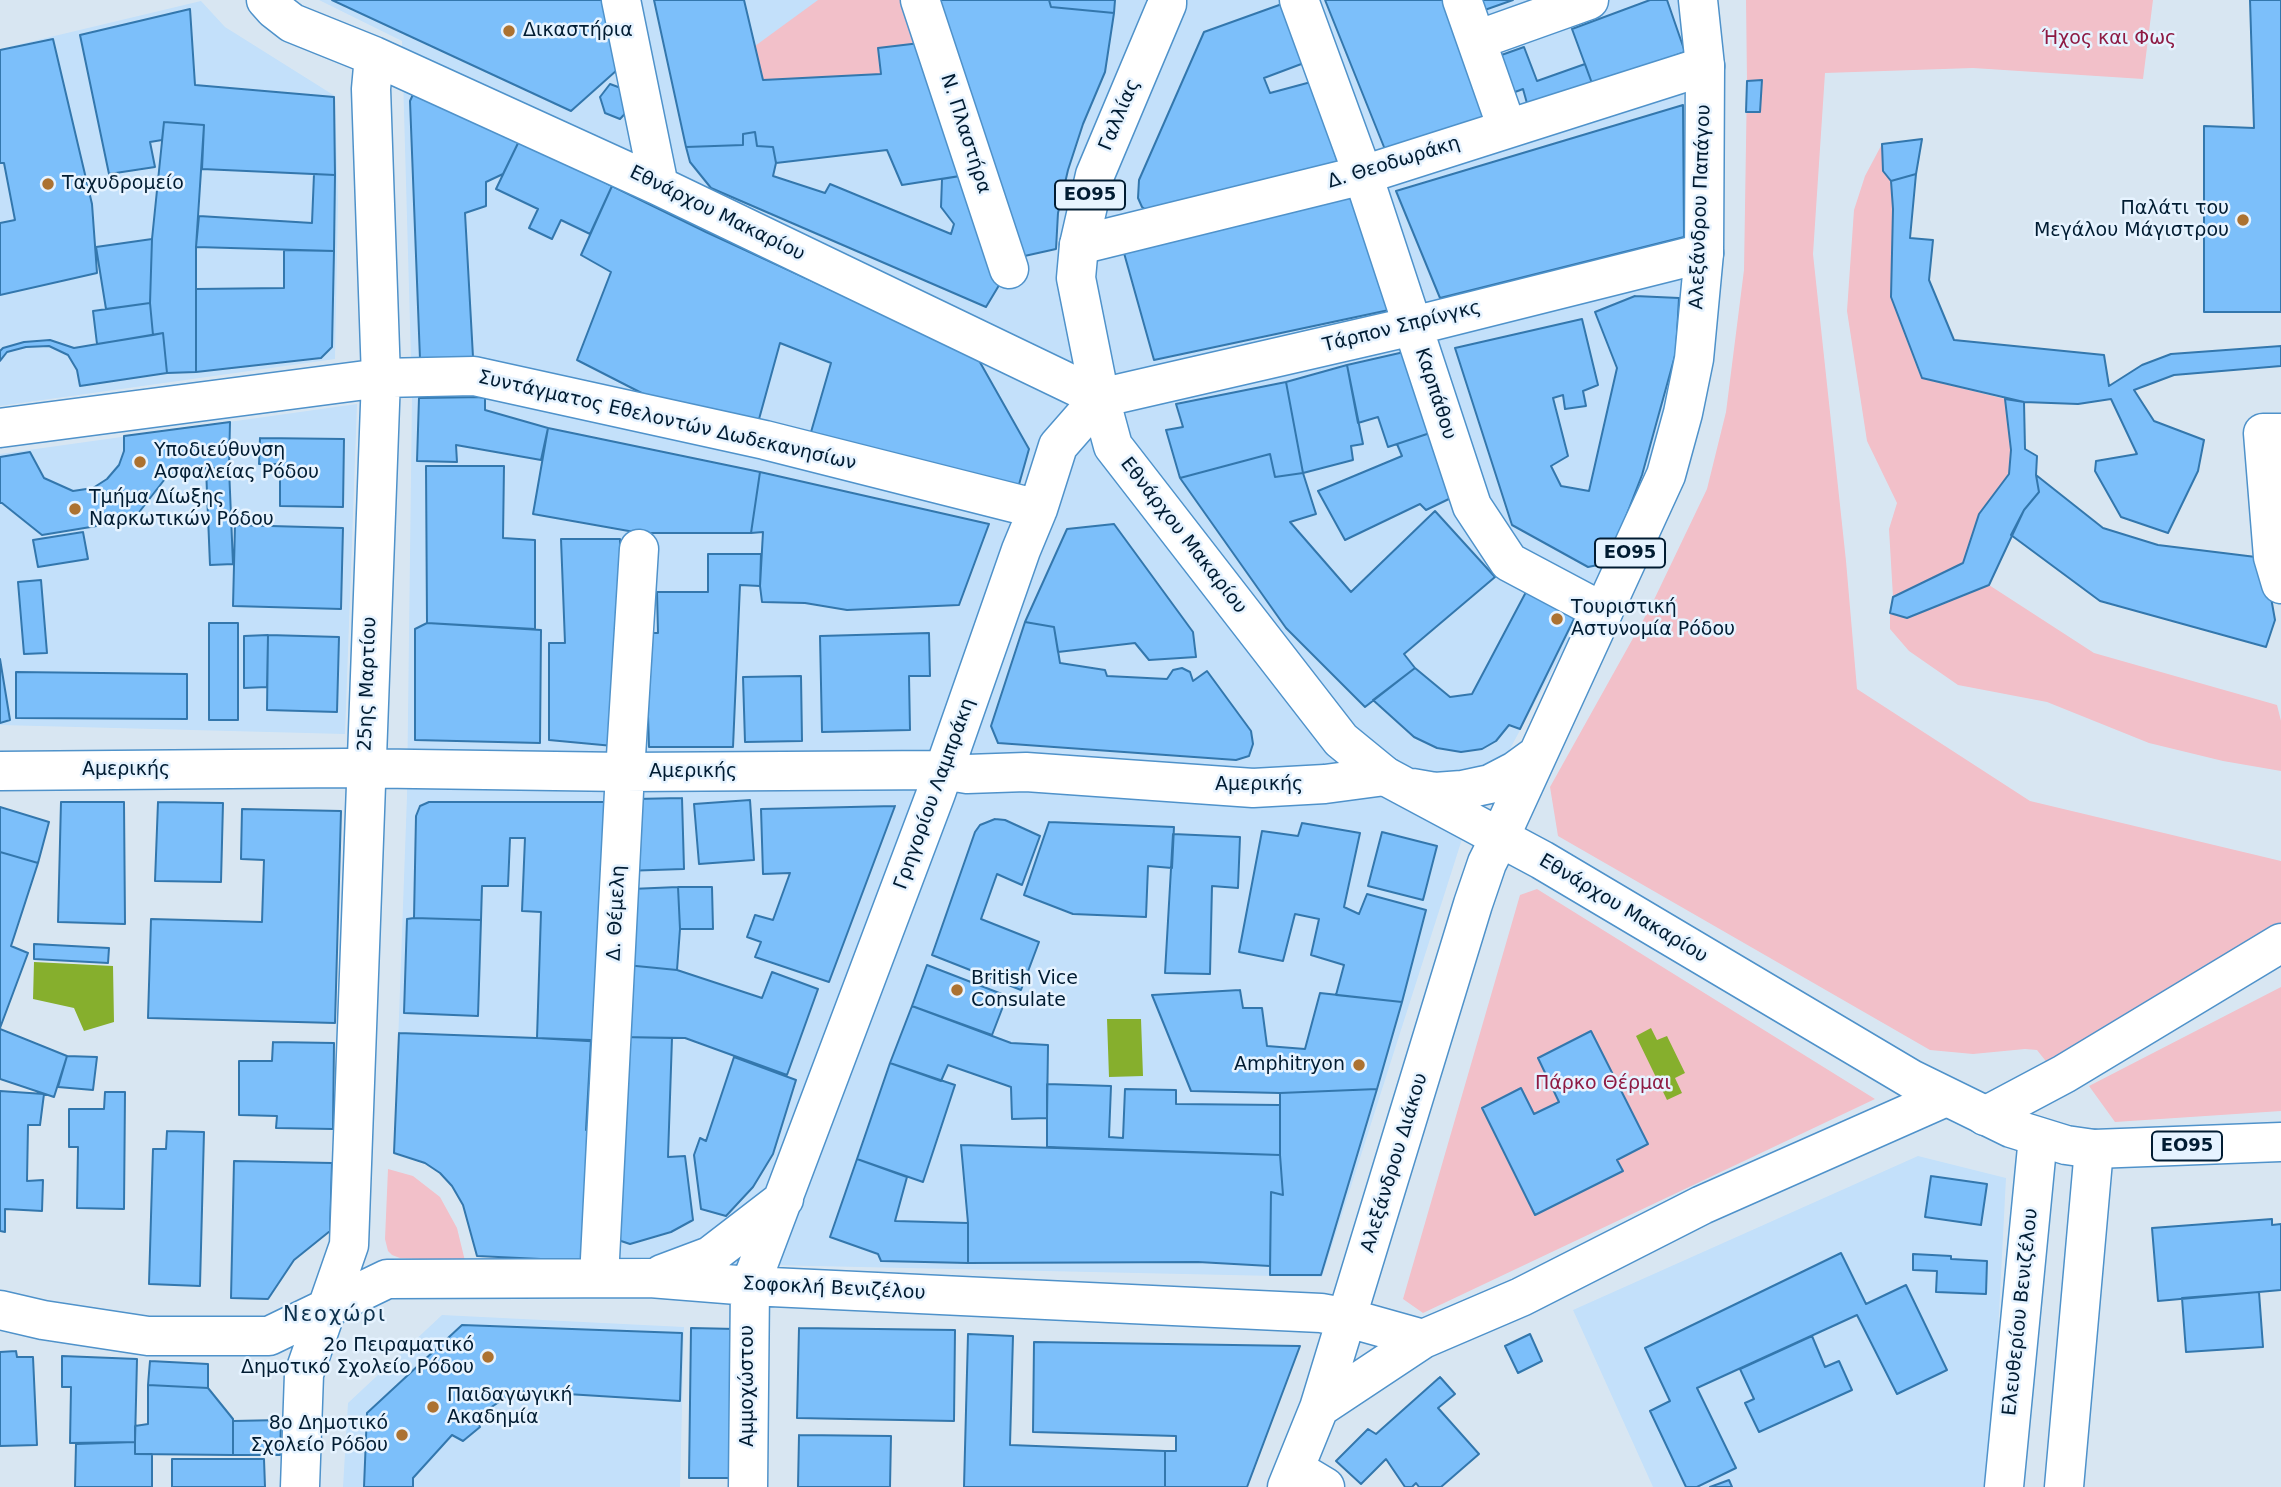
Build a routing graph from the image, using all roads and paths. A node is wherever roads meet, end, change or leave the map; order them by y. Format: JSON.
{"nodes":[{"id":1,"x":267,"y":0,"type":"edge"},
{"id":2,"x":621,"y":0,"type":"edge"},
{"id":3,"x":920,"y":0,"type":"edge"},
{"id":4,"x":1299,"y":0,"type":"edge"},
{"id":5,"x":1462,"y":0,"type":"edge"},
{"id":6,"x":1589,"y":0,"type":"edge"},
{"id":7,"x":1698,"y":0,"type":"edge"},
{"id":8,"x":1170,"y":1,"type":"edge"},
{"id":9,"x":1545,"y":7,"type":"edge"},
{"id":10,"x":1477,"y":40,"type":"junction"},
{"id":11,"x":374,"y":55,"type":"junction"},
{"id":12,"x":1705,"y":66,"type":"junction"},
{"id":13,"x":1507,"y":128,"type":"junction"},
{"id":14,"x":1363,"y":175,"type":"junction"},
{"id":15,"x":659,"y":186,"type":"junction"},
{"id":16,"x":1079,"y":245,"type":"junction"},
{"id":17,"x":1704,"y":253,"type":"junction"},
{"id":18,"x":1009,"y":269,"type":"dead end"},
{"id":19,"x":1413,"y":326,"type":"junction"},
{"id":20,"x":381,"y":378,"type":"junction"},
{"id":21,"x":1100,"y":398,"type":"junction"},
{"id":22,"x":0,"y":428,"type":"edge"},
{"id":23,"x":2281,"y":433,"type":"edge"},
{"id":24,"x":1038,"y":509,"type":"junction"},
{"id":25,"x":639,"y":549,"type":"dead end"},
{"id":26,"x":2277,"y":570,"type":"edge"},
{"id":27,"x":1603,"y":611,"type":"junction"},
{"id":28,"x":1537,"y":755,"type":"junction"},
{"id":29,"x":365,"y":769,"type":"junction"},
{"id":30,"x":943,"y":770,"type":"junction"},
{"id":31,"x":0,"y":771,"type":"edge"},
{"id":32,"x":625,"y":772,"type":"junction"},
{"id":33,"x":1396,"y":781,"type":"junction"},
{"id":34,"x":1500,"y":837,"type":"junction"},
{"id":35,"x":2281,"y":943,"type":"edge"},
{"id":36,"x":1946,"y":1097,"type":"junction"},
{"id":37,"x":1985,"y":1116,"type":"junction"},
{"id":38,"x":2038,"y":1137,"type":"junction"},
{"id":39,"x":2281,"y":1142,"type":"edge"},
{"id":40,"x":2094,"y":1149,"type":"junction"},
{"id":41,"x":784,"y":1199,"type":"junction"},
{"id":42,"x":599,"y":1278,"type":"junction"},
{"id":43,"x":650,"y":1278,"type":"junction"},
{"id":44,"x":750,"y":1286,"type":"junction"},
{"id":45,"x":326,"y":1308,"type":"junction"},
{"id":46,"x":0,"y":1310,"type":"edge"},
{"id":47,"x":1348,"y":1318,"type":"junction"},
{"id":48,"x":1423,"y":1339,"type":"junction"},
{"id":49,"x":1319,"y":1408,"type":"junction"},
{"id":50,"x":1302,"y":1481,"type":"edge"},
{"id":51,"x":300,"y":1487,"type":"edge"},
{"id":52,"x":748,"y":1487,"type":"edge"},
{"id":53,"x":2004,"y":1487,"type":"edge"},
{"id":54,"x":2064,"y":1487,"type":"edge"}],
"edges":[{"from":1,"to":11,"type":"street","name":"Εθνάρχου Μακαρίου"},
{"from":2,"to":15,"type":"street"},
{"from":3,"to":18,"type":"street","name":"Ν. Πλαστήρα"},
{"from":4,"to":14,"type":"street","name":"Καρπάθου"},
{"from":5,"to":10,"type":"street"},
{"from":6,"to":9,"type":"street"},
{"from":7,"to":12,"type":"street","name":"Αλεξάνδρου Παπάγου","number":"ΕΟ95"},
{"from":8,"to":16,"type":"street","name":"Γαλλίας","number":"ΕΟ95"},
{"from":9,"to":10,"type":"street"},
{"from":10,"to":13,"type":"street"},
{"from":11,"to":15,"type":"street","name":"Εθνάρχου Μακαρίου"},
{"from":11,"to":20,"type":"street","name":"25ης Μαρτίου"},
{"from":12,"to":13,"type":"street","name":"Δ. Θεοδωράκη"},
{"from":12,"to":17,"type":"street","name":"Αλεξάνδρου Παπάγου","number":"ΕΟ95"},
{"from":13,"to":14,"type":"street","name":"Δ. Θεοδωράκη"},
{"from":14,"to":16,"type":"street","name":"Δ. Θεοδωράκη"},
{"from":14,"to":19,"type":"street","name":"Καρπάθου"},
{"from":15,"to":21,"type":"street","name":"Εθνάρχου Μακαρίου"},
{"from":16,"to":21,"type":"street","name":"Γαλλίας","number":"ΕΟ95"},
{"from":17,"to":19,"type":"street","name":"Τάρπον Σπρίνγκς"},
{"from":17,"to":27,"type":"street","name":"Αλεξάνδρου Παπάγου","number":"ΕΟ95"},
{"from":19,"to":21,"type":"street","name":"Τάρπον Σπρίνγκς"},
{"from":19,"to":27,"type":"street","name":"Καρπάθου"},
{"from":20,"to":22,"type":"street","name":"Συντάγματος Εθελοντών Δωδεκανησίων"},
{"from":20,"to":24,"type":"street","name":"Συντάγματος Εθελοντών Δωδεκανησίων"},
{"from":20,"to":29,"type":"street","name":"25ης Μαρτίου"},
{"from":21,"to":24,"type":"street","name":"Γρηγορίου Λαμπράκη"},
{"from":21,"to":33,"type":"street","name":"Εθνάρχου Μακαρίου","number":"ΕΟ95"},
{"from":23,"to":26,"type":"street"},
{"from":24,"to":30,"type":"street","name":"Γρηγορίου Λαμπράκη"},
{"from":25,"to":32,"type":"street","name":"Δ. Θέμελη"},
{"from":27,"to":28,"type":"street","name":"Αλεξάνδρου Παπάγου","number":"ΕΟ95"},
{"from":28,"to":33,"type":"street","name":"Αμερικής"},
{"from":28,"to":34,"type":"street","name":"Αλεξάνδρου Παπάγου","number":"ΕΟ95"},
{"from":29,"to":31,"type":"street","name":"Αμερικής"},
{"from":29,"to":32,"type":"street","name":"Αμερικής"},
{"from":29,"to":45,"type":"street","name":"25ης Μαρτίου"},
{"from":30,"to":32,"type":"street","name":"Αμερικής"},
{"from":30,"to":33,"type":"street","name":"Αμερικής"},
{"from":30,"to":41,"type":"street","name":"Γρηγορίου Λαμπράκη"},
{"from":32,"to":42,"type":"street","name":"Δ. Θέμελη"},
{"from":33,"to":34,"type":"street","name":"Εθνάρχου Μακαρίου","number":"ΕΟ95"},
{"from":34,"to":36,"type":"street","name":"Εθνάρχου Μακαρίου","number":"ΕΟ95"},
{"from":34,"to":47,"type":"street","name":"Αλεξάνδρου Διάκου"},
{"from":35,"to":37,"type":"street"},
{"from":36,"to":37,"type":"street","name":"Εθνάρχου Μακαρίου","number":"ΕΟ95"},
{"from":36,"to":48,"type":"street"},
{"from":37,"to":38,"type":"street","number":"ΕΟ95"},
{"from":38,"to":40,"type":"street","number":"ΕΟ95"},
{"from":38,"to":53,"type":"street","name":"Ελευθερίου Βενιζέλου"},
{"from":39,"to":40,"type":"street","number":"ΕΟ95"},
{"from":40,"to":54,"type":"street"},
{"from":41,"to":43,"type":"street"},
{"from":41,"to":44,"type":"street","name":"Γρηγορίου Λαμπράκη"},
{"from":42,"to":43,"type":"street","name":"Σοφοκλή Βενιζέλου"},
{"from":42,"to":45,"type":"street","name":"Σοφοκλή Βενιζέλου"},
{"from":43,"to":44,"type":"street","name":"Σοφοκλή Βενιζέλου"},
{"from":44,"to":47,"type":"street","name":"Σοφοκλή Βενιζέλου"},
{"from":44,"to":52,"type":"street","name":"Αμμοχώστου"},
{"from":45,"to":46,"type":"street","name":"Σοφοκλή Βενιζέλου"},
{"from":45,"to":51,"type":"street","name":"25ης Μαρτίου"},
{"from":47,"to":48,"type":"street","name":"Σοφοκλή Βενιζέλου"},
{"from":47,"to":49,"type":"street","name":"Αλεξάνδρου Διάκου"},
{"from":48,"to":49,"type":"street"},
{"from":49,"to":50,"type":"street","name":"Αλεξάνδρου Διάκου"}]}
